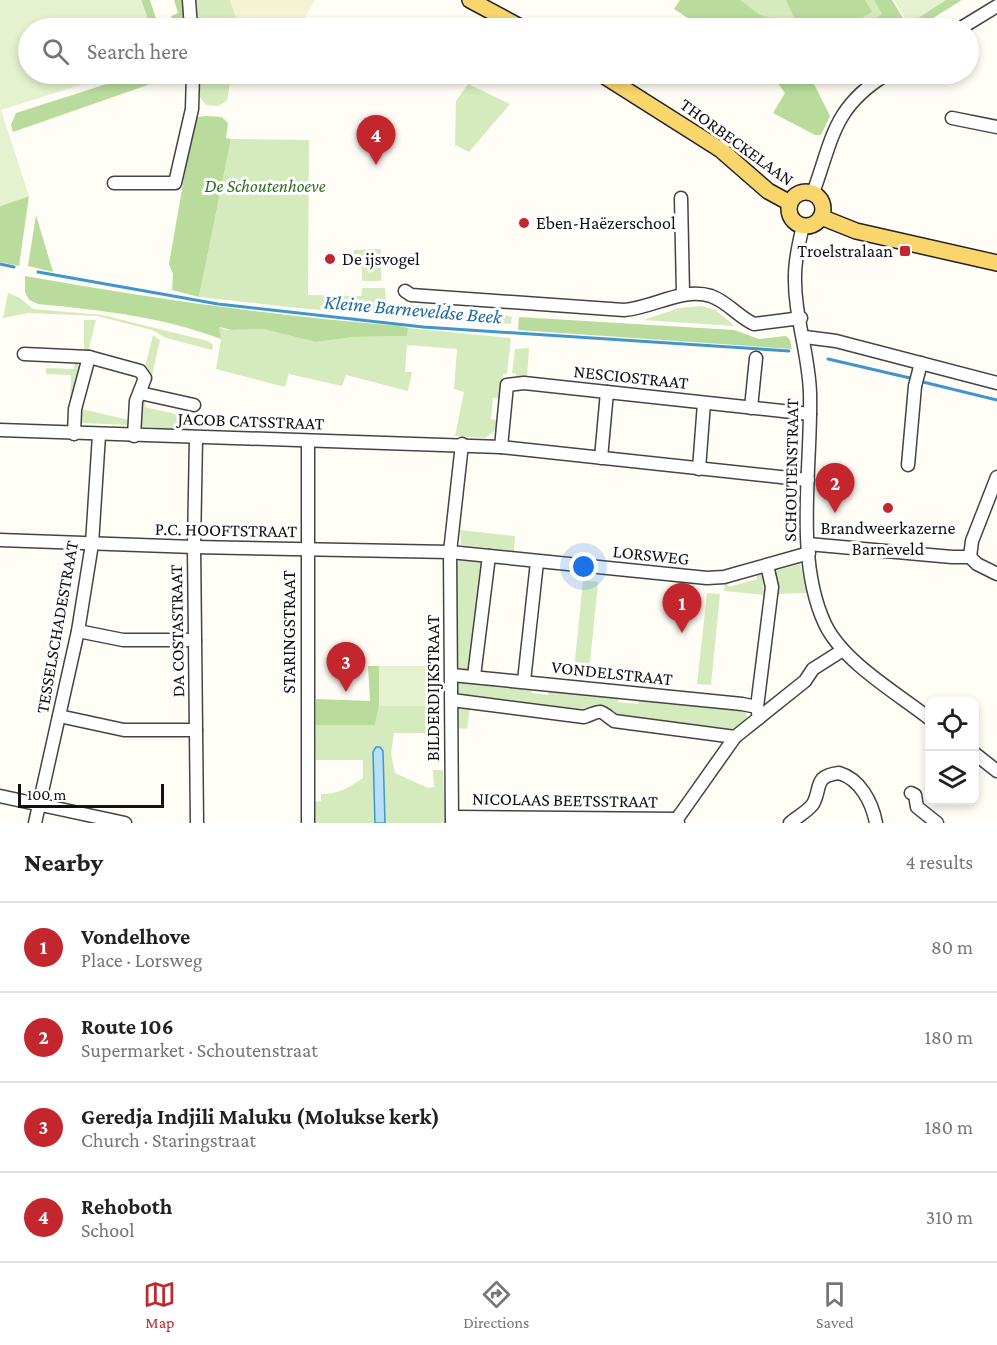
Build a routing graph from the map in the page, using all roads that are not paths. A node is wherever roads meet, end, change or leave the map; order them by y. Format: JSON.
{"nodes":[{"id":1,"x":189,"y":0,"type":"edge"},
{"id":2,"x":470,"y":0,"type":"edge"},
{"id":3,"x":997,"y":6,"type":"edge"},
{"id":4,"x":190,"y":18,"type":"edge"},
{"id":5,"x":503,"y":18,"type":"edge"},
{"id":6,"x":977,"y":18,"type":"edge"},
{"id":7,"x":193,"y":84,"type":"edge"},
{"id":8,"x":617,"y":84,"type":"edge"},
{"id":9,"x":873,"y":84,"type":"edge"},
{"id":10,"x":952,"y":118,"type":"dead end"},
{"id":11,"x":997,"y":127,"type":"edge"},
{"id":12,"x":114,"y":183,"type":"dead end"},
{"id":13,"x":813,"y":193,"type":"junction"},
{"id":14,"x":681,"y":198,"type":"dead end"},
{"id":15,"x":790,"y":203,"type":"junction"},
{"id":16,"x":821,"y":217,"type":"junction"},
{"id":17,"x":803,"y":226,"type":"junction"},
{"id":18,"x":997,"y":263,"type":"edge"},
{"id":19,"x":405,"y":291,"type":"dead end"},
{"id":20,"x":683,"y":294,"type":"junction"},
{"id":21,"x":801,"y":318,"type":"junction"},
{"id":22,"x":805,"y":337,"type":"junction"},
{"id":23,"x":24,"y":354,"type":"dead end"},
{"id":24,"x":90,"y":357,"type":"junction"},
{"id":25,"x":756,"y":358,"type":"dead end"},
{"id":26,"x":921,"y":363,"type":"junction"},
{"id":27,"x":997,"y":382,"type":"edge"},
{"id":28,"x":607,"y":392,"type":"junction"},
{"id":29,"x":140,"y":393,"type":"junction"},
{"id":30,"x":704,"y":403,"type":"junction"},
{"id":31,"x":195,"y":405,"type":"dead end"},
{"id":32,"x":752,"y":408,"type":"junction"},
{"id":33,"x":810,"y":414,"type":"junction"},
{"id":34,"x":0,"y":430,"type":"edge"},
{"id":35,"x":74,"y":434,"type":"junction"},
{"id":36,"x":99,"y":435,"type":"junction"},
{"id":37,"x":134,"y":436,"type":"junction"},
{"id":38,"x":196,"y":438,"type":"junction"},
{"id":39,"x":308,"y":441,"type":"junction"},
{"id":40,"x":462,"y":444,"type":"junction"},
{"id":41,"x":501,"y":447,"type":"junction"},
{"id":42,"x":601,"y":458,"type":"junction"},
{"id":43,"x":908,"y":465,"type":"dead end"},
{"id":44,"x":699,"y":469,"type":"junction"},
{"id":45,"x":997,"y":477,"type":"edge"},
{"id":46,"x":808,"y":480,"type":"junction"},
{"id":47,"x":0,"y":540,"type":"edge"},
{"id":48,"x":92,"y":544,"type":"junction"},
{"id":49,"x":194,"y":548,"type":"junction"},
{"id":50,"x":808,"y":548,"type":"junction"},
{"id":51,"x":307,"y":550,"type":"junction"},
{"id":52,"x":450,"y":552,"type":"junction"},
{"id":53,"x":489,"y":556,"type":"junction"},
{"id":54,"x":970,"y":556,"type":"junction"},
{"id":55,"x":537,"y":562,"type":"junction"},
{"id":56,"x":767,"y":565,"type":"junction"},
{"id":57,"x":997,"y":574,"type":"edge"},
{"id":58,"x":78,"y":630,"type":"junction"},
{"id":59,"x":195,"y":640,"type":"junction"},
{"id":60,"x":843,"y":650,"type":"junction"},
{"id":61,"x":452,"y":675,"type":"junction"},
{"id":62,"x":474,"y":676,"type":"junction"},
{"id":63,"x":524,"y":681,"type":"junction"},
{"id":64,"x":452,"y":700,"type":"junction"},
{"id":65,"x":758,"y":712,"type":"junction"},
{"id":66,"x":925,"y":715,"type":"edge"},
{"id":67,"x":59,"y":716,"type":"junction"},
{"id":68,"x":196,"y":730,"type":"junction"},
{"id":69,"x":735,"y":737,"type":"junction"},
{"id":70,"x":979,"y":756,"type":"edge"},
{"id":71,"x":997,"y":771,"type":"edge"},
{"id":72,"x":911,"y":793,"type":"dead end"},
{"id":73,"x":0,"y":796,"type":"edge"},
{"id":74,"x":40,"y":805,"type":"junction"},
{"id":75,"x":453,"y":820,"type":"edge"},
{"id":76,"x":678,"y":821,"type":"edge"},
{"id":77,"x":35,"y":823,"type":"edge"},
{"id":78,"x":125,"y":823,"type":"edge"},
{"id":79,"x":197,"y":823,"type":"edge"},
{"id":80,"x":308,"y":823,"type":"edge"},
{"id":81,"x":790,"y":823,"type":"edge"},
{"id":82,"x":876,"y":823,"type":"edge"},
{"id":83,"x":937,"y":823,"type":"edge"}],
"edges":[{"from":1,"to":4,"type":"street"},
{"from":2,"to":5,"type":"main road"},
{"from":3,"to":6,"type":"street"},
{"from":7,"to":12,"type":"street"},
{"from":8,"to":15,"type":"main road","name":"THORBECKELAAN"},
{"from":9,"to":13,"type":"street"},
{"from":10,"to":11,"type":"street"},
{"from":13,"to":15,"type":"main road"},
{"from":13,"to":16,"type":"main road"},
{"from":14,"to":20,"type":"street"},
{"from":15,"to":17,"type":"main road"},
{"from":16,"to":17,"type":"main road"},
{"from":16,"to":18,"type":"main road"},
{"from":17,"to":21,"type":"street","name":"SCHOUTENSTRAAT"},
{"from":19,"to":20,"type":"street"},
{"from":20,"to":21,"type":"street"},
{"from":21,"to":22,"type":"street","name":"SCHOUTENSTRAAT"},
{"from":22,"to":26,"type":"street"},
{"from":22,"to":33,"type":"street","name":"SCHOUTENSTRAAT"},
{"from":23,"to":24,"type":"street"},
{"from":24,"to":29,"type":"street"},
{"from":24,"to":35,"type":"street"},
{"from":25,"to":32,"type":"street"},
{"from":26,"to":27,"type":"street"},
{"from":26,"to":43,"type":"street"},
{"from":28,"to":30,"type":"street","name":"NESCIOSTRAAT"},
{"from":28,"to":41,"type":"street","name":"NESCIOSTRAAT"},
{"from":28,"to":42,"type":"street"},
{"from":29,"to":31,"type":"street"},
{"from":29,"to":37,"type":"street"},
{"from":30,"to":32,"type":"street","name":"NESCIOSTRAAT"},
{"from":30,"to":44,"type":"street"},
{"from":32,"to":33,"type":"street","name":"NESCIOSTRAAT"},
{"from":33,"to":46,"type":"street","name":"SCHOUTENSTRAAT"},
{"from":34,"to":35,"type":"street","name":"JACOB CATSSTRAAT"},
{"from":35,"to":36,"type":"street","name":"JACOB CATSSTRAAT"},
{"from":36,"to":37,"type":"street","name":"JACOB CATSSTRAAT"},
{"from":36,"to":48,"type":"street","name":"TESSELSCHADESTRAAT"},
{"from":37,"to":38,"type":"street","name":"JACOB CATSSTRAAT"},
{"from":38,"to":39,"type":"street","name":"JACOB CATSSTRAAT"},
{"from":38,"to":49,"type":"street","name":"DA COSTASTRAAT"},
{"from":39,"to":40,"type":"street","name":"JACOB CATSSTRAAT"},
{"from":39,"to":51,"type":"street","name":"STARINGSTRAAT"},
{"from":40,"to":41,"type":"street","name":"JACOB CATSSTRAAT"},
{"from":40,"to":52,"type":"street","name":"BILDERDIJKSTRAAT"},
{"from":41,"to":42,"type":"street","name":"JACOB CATSSTRAAT"},
{"from":42,"to":44,"type":"street","name":"JACOB CATSSTRAAT"},
{"from":44,"to":46,"type":"street","name":"JACOB CATSSTRAAT"},
{"from":45,"to":54,"type":"street"},
{"from":46,"to":50,"type":"street","name":"SCHOUTENSTRAAT"},
{"from":47,"to":48,"type":"street","name":"P.C. HOOFTSTRAAT"},
{"from":48,"to":49,"type":"street","name":"P.C. HOOFTSTRAAT"},
{"from":48,"to":58,"type":"street","name":"TESSELSCHADESTRAAT"},
{"from":49,"to":51,"type":"street","name":"P.C. HOOFTSTRAAT"},
{"from":49,"to":59,"type":"street","name":"DA COSTASTRAAT"},
{"from":50,"to":54,"type":"street"},
{"from":50,"to":56,"type":"street","name":"LORSWEG"},
{"from":50,"to":60,"type":"street","name":"SCHOUTENSTRAAT"},
{"from":51,"to":52,"type":"street","name":"P.C. HOOFTSTRAAT"},
{"from":51,"to":80,"type":"street","name":"STARINGSTRAAT"},
{"from":52,"to":53,"type":"street","name":"LORSWEG"},
{"from":52,"to":61,"type":"street","name":"BILDERDIJKSTRAAT"},
{"from":53,"to":55,"type":"street","name":"LORSWEG"},
{"from":53,"to":62,"type":"street"},
{"from":54,"to":57,"type":"street"},
{"from":55,"to":56,"type":"street","name":"LORSWEG"},
{"from":55,"to":63,"type":"street"},
{"from":56,"to":65,"type":"street"},
{"from":58,"to":59,"type":"street"},
{"from":58,"to":67,"type":"street","name":"TESSELSCHADESTRAAT"},
{"from":59,"to":68,"type":"street","name":"DA COSTASTRAAT"},
{"from":60,"to":65,"type":"street"},
{"from":60,"to":66,"type":"street","name":"SCHOUTENSTRAAT"},
{"from":61,"to":62,"type":"street","name":"VONDELSTRAAT"},
{"from":61,"to":64,"type":"street","name":"BILDERDIJKSTRAAT"},
{"from":62,"to":63,"type":"street","name":"VONDELSTRAAT"},
{"from":63,"to":65,"type":"street","name":"VONDELSTRAAT"},
{"from":64,"to":69,"type":"street"},
{"from":64,"to":75,"type":"street","name":"BILDERDIJKSTRAAT"},
{"from":65,"to":69,"type":"street"},
{"from":67,"to":68,"type":"street"},
{"from":67,"to":74,"type":"street","name":"TESSELSCHADESTRAAT"},
{"from":68,"to":79,"type":"street","name":"DA COSTASTRAAT"},
{"from":69,"to":76,"type":"street"},
{"from":70,"to":71,"type":"street"},
{"from":72,"to":83,"type":"street"},
{"from":73,"to":74,"type":"street"},
{"from":74,"to":77,"type":"street","name":"TESSELSCHADESTRAAT"},
{"from":74,"to":78,"type":"street"},
{"from":75,"to":76,"type":"street","name":"NICOLAAS BEETSSTRAAT"},
{"from":81,"to":82,"type":"street"}]}
